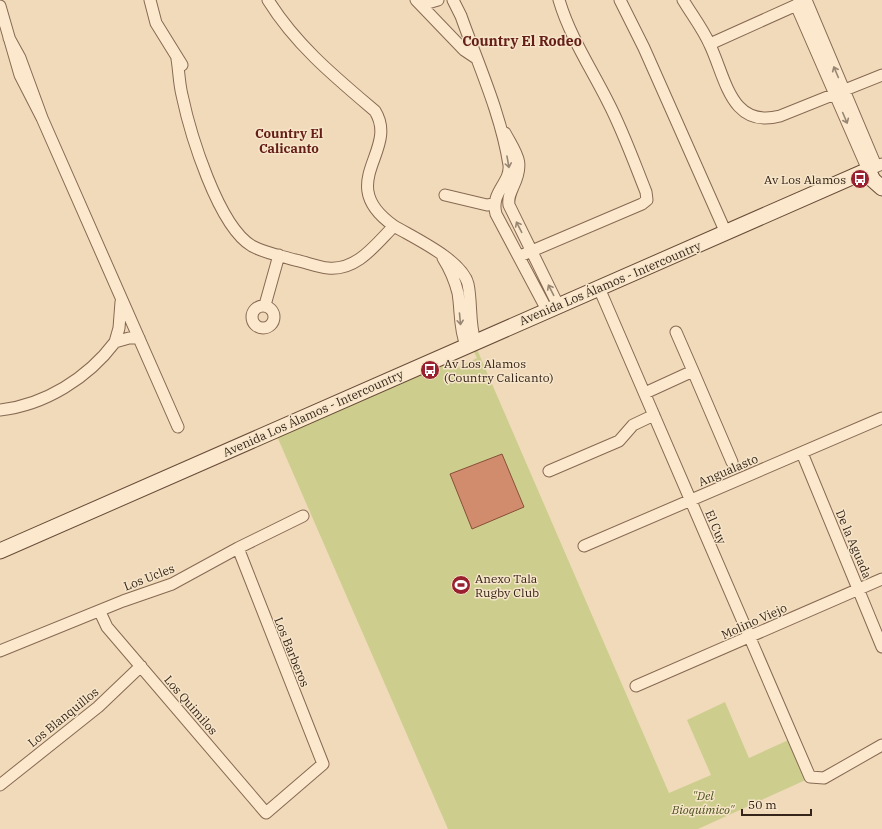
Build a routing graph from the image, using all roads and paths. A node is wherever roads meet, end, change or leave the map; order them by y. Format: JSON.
{"nodes":[{"id":1,"x":150,"y":0,"type":"edge"},
{"id":2,"x":268,"y":0,"type":"edge"},
{"id":3,"x":438,"y":0,"type":"edge"},
{"id":4,"x":453,"y":0,"type":"edge"},
{"id":5,"x":559,"y":0,"type":"edge"},
{"id":6,"x":620,"y":0,"type":"edge"},
{"id":7,"x":683,"y":0,"type":"edge"},
{"id":8,"x":807,"y":0,"type":"edge"},
{"id":9,"x":419,"y":3,"type":"edge"},
{"id":10,"x":0,"y":6,"type":"edge"},
{"id":11,"x":796,"y":6,"type":"junction"},
{"id":12,"x":710,"y":44,"type":"junction"},
{"id":13,"x":476,"y":58,"type":"junction"},
{"id":14,"x":882,"y":75,"type":"edge"},
{"id":15,"x":839,"y":92,"type":"junction"},
{"id":16,"x":499,"y":124,"type":"junction"},
{"id":17,"x":875,"y":167,"type":"edge"},
{"id":18,"x":882,"y":188,"type":"edge"},
{"id":19,"x":445,"y":195,"type":"dead end"},
{"id":20,"x":494,"y":204,"type":"junction"},
{"id":21,"x":394,"y":226,"type":"junction"},
{"id":22,"x":726,"y":233,"type":"junction"},
{"id":23,"x":531,"y":250,"type":"junction"},
{"id":24,"x":279,"y":255,"type":"junction"},
{"id":25,"x":520,"y":256,"type":"junction"},
{"id":26,"x":599,"y":288,"type":"junction"},
{"id":27,"x":122,"y":300,"type":"junction"},
{"id":28,"x":265,"y":305,"type":"dead end"},
{"id":29,"x":553,"y":308,"type":"junction"},
{"id":30,"x":676,"y":332,"type":"dead end"},
{"id":31,"x":139,"y":338,"type":"junction"},
{"id":32,"x":115,"y":342,"type":"junction"},
{"id":33,"x":471,"y":343,"type":"junction"},
{"id":34,"x":693,"y":371,"type":"junction"},
{"id":35,"x":645,"y":393,"type":"junction"},
{"id":36,"x":0,"y":410,"type":"edge"},
{"id":37,"x":654,"y":415,"type":"junction"},
{"id":38,"x":882,"y":418,"type":"edge"},
{"id":39,"x":178,"y":427,"type":"dead end"},
{"id":40,"x":802,"y":453,"type":"junction"},
{"id":41,"x":732,"y":462,"type":"dead end"},
{"id":42,"x":549,"y":471,"type":"dead end"},
{"id":43,"x":691,"y":500,"type":"junction"},
{"id":44,"x":303,"y":516,"type":"dead end"},
{"id":45,"x":584,"y":546,"type":"dead end"},
{"id":46,"x":238,"y":548,"type":"junction"},
{"id":47,"x":0,"y":552,"type":"edge"},
{"id":48,"x":882,"y":580,"type":"edge"},
{"id":49,"x":859,"y":589,"type":"junction"},
{"id":50,"x":100,"y":612,"type":"junction"},
{"id":51,"x":749,"y":637,"type":"junction"},
{"id":52,"x":882,"y":646,"type":"edge"},
{"id":53,"x":0,"y":651,"type":"edge"},
{"id":54,"x":141,"y":666,"type":"junction"},
{"id":55,"x":636,"y":686,"type":"dead end"},
{"id":56,"x":882,"y":745,"type":"edge"},
{"id":57,"x":0,"y":785,"type":"edge"},
{"id":58,"x":266,"y":813,"type":"joint"}],
"edges":[{"from":1,"to":24,"type":"street"},
{"from":2,"to":21,"type":"street"},
{"from":3,"to":9,"type":"street"},
{"from":4,"to":13,"type":"street"},
{"from":5,"to":23,"type":"street"},
{"from":6,"to":22,"type":"street"},
{"from":7,"to":12,"type":"street"},
{"from":8,"to":11,"type":"street"},
{"from":15,"to":8,"type":"street","one_way":true},
{"from":9,"to":13,"type":"street"},
{"from":10,"to":27,"type":"street"},
{"from":11,"to":12,"type":"street"},
{"from":11,"to":15,"type":"street"},
{"from":12,"to":15,"type":"street"},
{"from":13,"to":16,"type":"street"},
{"from":14,"to":15,"type":"street"},
{"from":15,"to":17,"type":"street"},
{"from":16,"to":20,"type":"street","one_way":true},
{"from":23,"to":16,"type":"street","one_way":true},
{"from":17,"to":18,"type":"main road"},
{"from":17,"to":22,"type":"main road","name":"Avenida Los Álamos - Intercountry"},
{"from":19,"to":20,"type":"street"},
{"from":20,"to":25,"type":"street"},
{"from":21,"to":24,"type":"street"},
{"from":21,"to":33,"type":"street"},
{"from":22,"to":26,"type":"main road","name":"Avenida Los Álamos - Intercountry"},
{"from":23,"to":25,"type":"street"},
{"from":29,"to":23,"type":"street","one_way":true},
{"from":24,"to":28,"type":"street"},
{"from":25,"to":29,"type":"street"},
{"from":26,"to":29,"type":"main road","name":"Avenida Los Álamos - Intercountry"},
{"from":26,"to":35,"type":"street","name":"El Cuy"},
{"from":27,"to":31,"type":"street"},
{"from":27,"to":32,"type":"street"},
{"from":29,"to":33,"type":"main road","name":"Avenida Los Álamos - Intercountry"},
{"from":30,"to":34,"type":"street"},
{"from":31,"to":32,"type":"street"},
{"from":31,"to":39,"type":"street"},
{"from":32,"to":36,"type":"street"},
{"from":33,"to":47,"type":"main road","name":"Avenida Los Álamos - Intercountry"},
{"from":34,"to":35,"type":"street"},
{"from":34,"to":41,"type":"street"},
{"from":35,"to":37,"type":"street","name":"El Cuy"},
{"from":37,"to":42,"type":"street"},
{"from":37,"to":43,"type":"street","name":"El Cuy"},
{"from":38,"to":40,"type":"street","name":"Angualasto"},
{"from":40,"to":43,"type":"street","name":"Angualasto"},
{"from":40,"to":49,"type":"street","name":"De la Aguada"},
{"from":43,"to":45,"type":"street","name":"Angualasto"},
{"from":43,"to":51,"type":"street","name":"El Cuy"},
{"from":44,"to":46,"type":"street","name":"Los Ucles"},
{"from":46,"to":50,"type":"street","name":"Los Ucles"},
{"from":46,"to":58,"type":"street","name":"Los Barberos"},
{"from":48,"to":49,"type":"street","name":"Molino Viejo"},
{"from":49,"to":51,"type":"street","name":"Molino Viejo"},
{"from":49,"to":52,"type":"street","name":"De la Aguada"},
{"from":50,"to":53,"type":"street","name":"Los Ucles"},
{"from":50,"to":54,"type":"street","name":"Los Quimilos"},
{"from":51,"to":55,"type":"street","name":"Molino Viejo"},
{"from":51,"to":56,"type":"street","name":"El Cuy"},
{"from":54,"to":57,"type":"street","name":"Los Blanquillos"},
{"from":54,"to":58,"type":"street","name":"Los Quimilos"}]}
